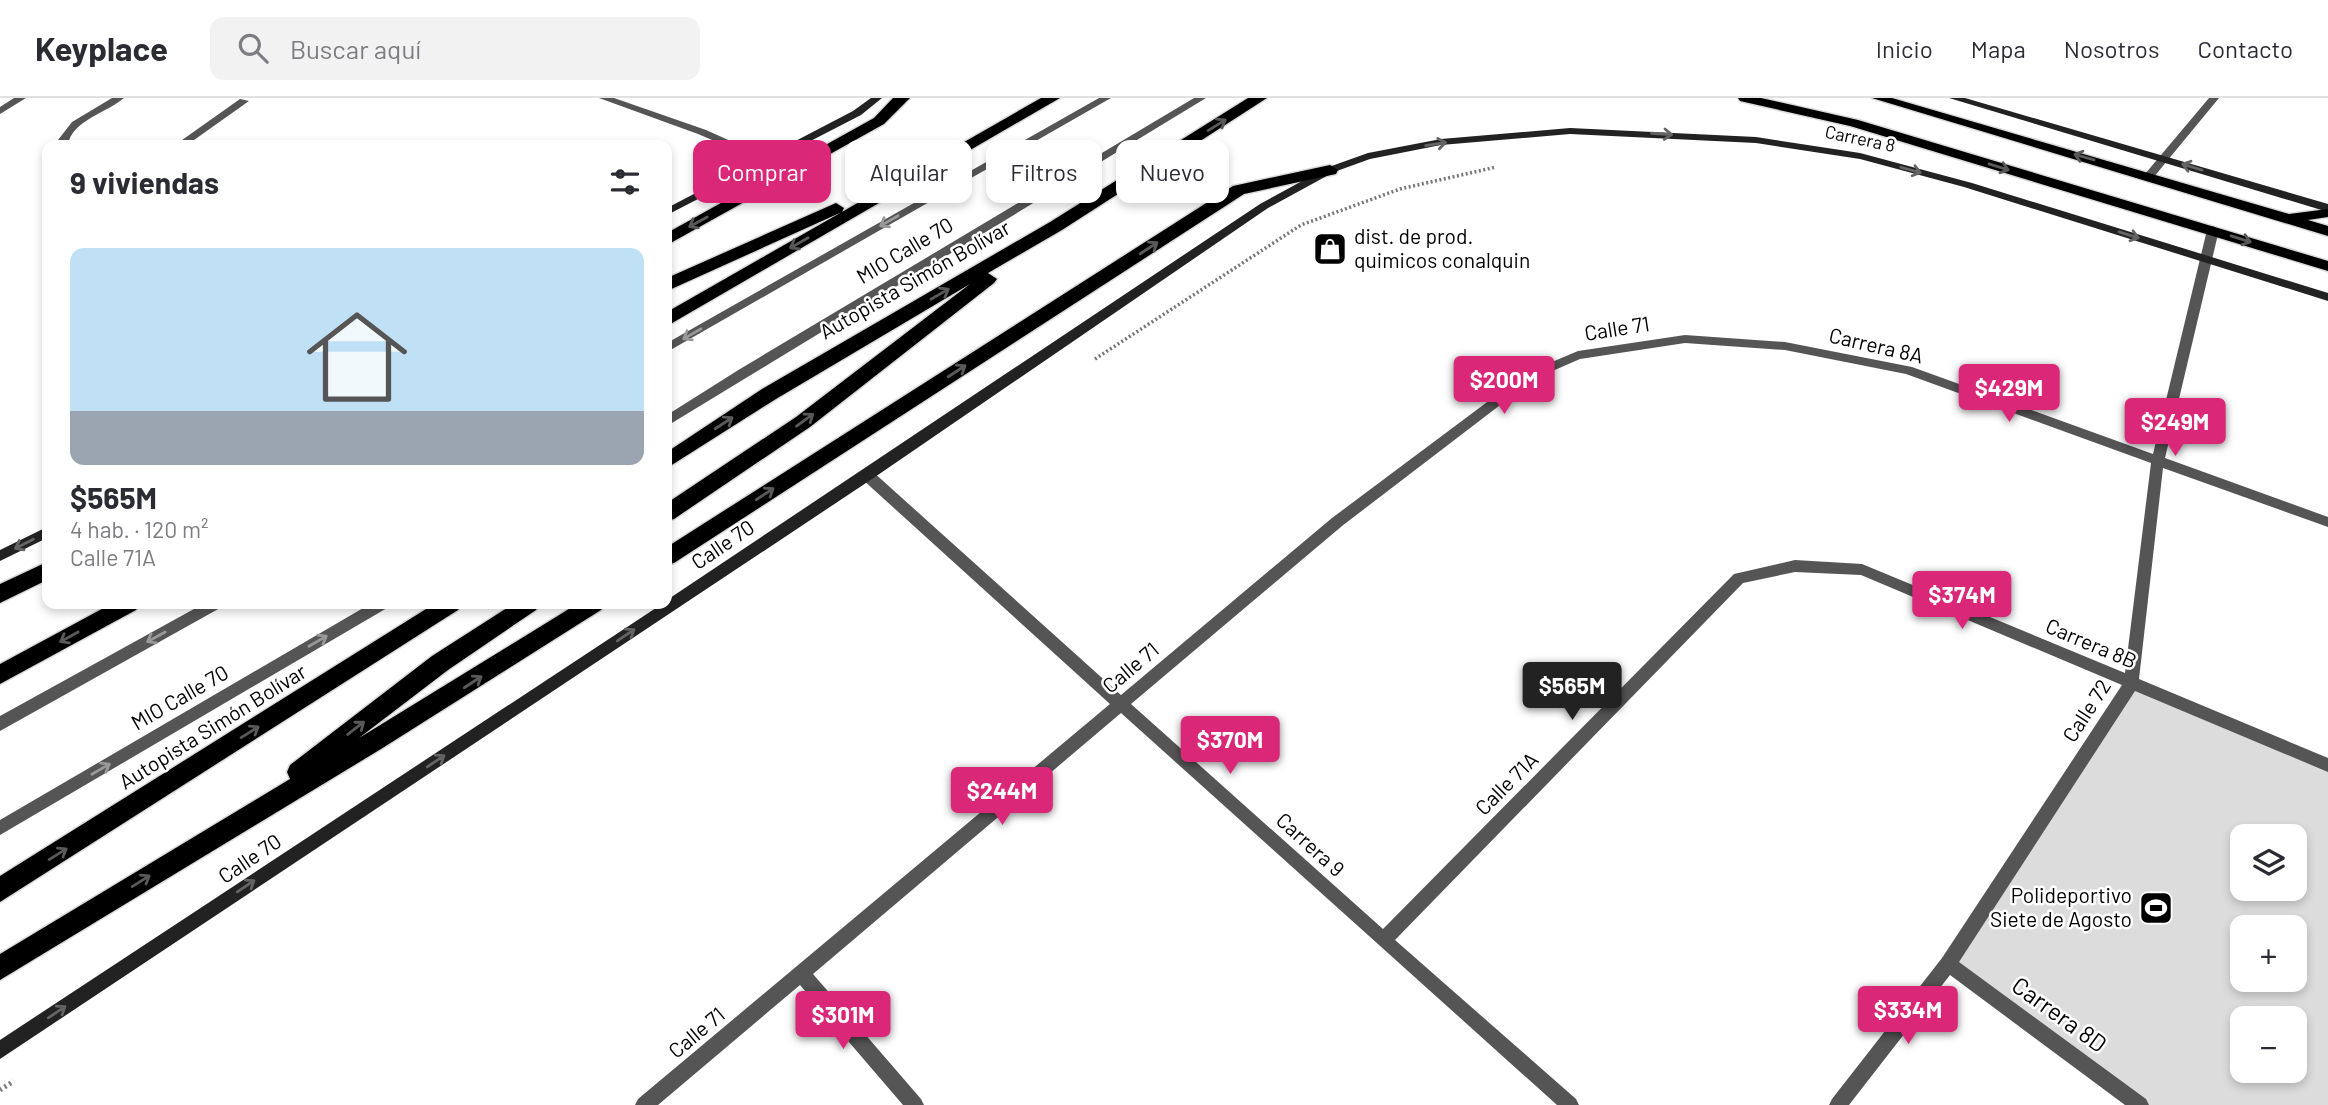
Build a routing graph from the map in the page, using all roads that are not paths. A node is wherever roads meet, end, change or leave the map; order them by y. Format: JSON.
{"nodes":[{"id":1,"x":21,"y":98,"type":"edge"},
{"id":2,"x":119,"y":98,"type":"edge"},
{"id":3,"x":604,"y":98,"type":"edge"},
{"id":4,"x":877,"y":98,"type":"edge"},
{"id":5,"x":902,"y":98,"type":"edge"},
{"id":6,"x":1052,"y":98,"type":"edge"},
{"id":7,"x":1106,"y":98,"type":"edge"},
{"id":8,"x":1202,"y":98,"type":"edge"},
{"id":9,"x":1259,"y":98,"type":"edge"},
{"id":10,"x":1744,"y":98,"type":"edge"},
{"id":11,"x":1878,"y":98,"type":"edge"},
{"id":12,"x":1954,"y":98,"type":"edge"},
{"id":13,"x":2214,"y":98,"type":"edge"},
{"id":14,"x":244,"y":101,"type":"dead end"},
{"id":15,"x":0,"y":110,"type":"edge"},
{"id":16,"x":63,"y":140,"type":"edge"},
{"id":17,"x":187,"y":140,"type":"edge"},
{"id":18,"x":721,"y":140,"type":"edge"},
{"id":19,"x":806,"y":140,"type":"edge"},
{"id":20,"x":972,"y":143,"type":"edge"},
{"id":21,"x":1368,"y":156,"type":"joint"},
{"id":22,"x":2163,"y":158,"type":"junction"},
{"id":23,"x":1330,"y":170,"type":"junction"},
{"id":24,"x":2149,"y":176,"type":"junction"},
{"id":25,"x":693,"y":199,"type":"edge"},
{"id":26,"x":847,"y":203,"type":"edge"},
{"id":27,"x":868,"y":203,"type":"edge"},
{"id":28,"x":2328,"y":208,"type":"edge"},
{"id":29,"x":672,"y":209,"type":"edge"},
{"id":30,"x":2328,"y":213,"type":"edge"},
{"id":31,"x":2287,"y":219,"type":"junction"},
{"id":32,"x":1056,"y":226,"type":"junction"},
{"id":33,"x":2213,"y":230,"type":"junction"},
{"id":34,"x":2328,"y":231,"type":"edge"},
{"id":35,"x":672,"y":237,"type":"edge"},
{"id":36,"x":2205,"y":259,"type":"junction"},
{"id":37,"x":2328,"y":266,"type":"edge"},
{"id":38,"x":672,"y":283,"type":"edge"},
{"id":39,"x":2328,"y":296,"type":"edge"},
{"id":40,"x":672,"y":317,"type":"edge"},
{"id":41,"x":1685,"y":340,"type":"joint"},
{"id":42,"x":672,"y":345,"type":"edge"},
{"id":43,"x":672,"y":418,"type":"edge"},
{"id":44,"x":672,"y":458,"type":"edge"},
{"id":45,"x":2158,"y":459,"type":"junction"},
{"id":46,"x":867,"y":475,"type":"junction"},
{"id":47,"x":672,"y":510,"type":"edge"},
{"id":48,"x":2328,"y":522,"type":"edge"},
{"id":49,"x":42,"y":534,"type":"edge"},
{"id":50,"x":672,"y":554,"type":"edge"},
{"id":51,"x":0,"y":556,"type":"edge"},
{"id":52,"x":1795,"y":566,"type":"joint"},
{"id":53,"x":42,"y":572,"type":"edge"},
{"id":54,"x":0,"y":594,"type":"edge"},
{"id":55,"x":672,"y":604,"type":"edge"},
{"id":56,"x":120,"y":609,"type":"edge"},
{"id":57,"x":206,"y":609,"type":"edge"},
{"id":58,"x":373,"y":609,"type":"edge"},
{"id":59,"x":443,"y":609,"type":"edge"},
{"id":60,"x":521,"y":609,"type":"edge"},
{"id":61,"x":586,"y":609,"type":"edge"},
{"id":62,"x":665,"y":609,"type":"edge"},
{"id":63,"x":0,"y":675,"type":"edge"},
{"id":64,"x":2132,"y":684,"type":"junction"},
{"id":65,"x":1122,"y":703,"type":"junction"},
{"id":66,"x":0,"y":724,"type":"edge"},
{"id":67,"x":2328,"y":765,"type":"edge"},
{"id":68,"x":0,"y":828,"type":"edge"},
{"id":69,"x":225,"y":829,"type":"junction"},
{"id":70,"x":0,"y":890,"type":"edge"},
{"id":71,"x":1383,"y":940,"type":"junction"},
{"id":72,"x":1948,"y":964,"type":"junction"},
{"id":73,"x":0,"y":968,"type":"edge"},
{"id":74,"x":801,"y":972,"type":"junction"},
{"id":75,"x":0,"y":1050,"type":"edge"},
{"id":76,"x":644,"y":1105,"type":"edge"},
{"id":77,"x":915,"y":1105,"type":"edge"},
{"id":78,"x":1570,"y":1105,"type":"edge"},
{"id":79,"x":1838,"y":1105,"type":"edge"},
{"id":80,"x":2140,"y":1105,"type":"edge"}],
"edges":[{"from":1,"to":15,"type":"street"},
{"from":2,"to":16,"type":"street"},
{"from":3,"to":18,"type":"street"},
{"from":4,"to":19,"type":"street"},
{"from":5,"to":35,"type":"highway","one_way":true},
{"from":6,"to":20,"type":"highway"},
{"from":7,"to":42,"type":"street","name":"MIO Calle 70","one_way":true},
{"from":8,"to":43,"type":"street","name":"MIO Calle 70"},
{"from":32,"to":9,"type":"highway","name":"Autopista Simón Bolívar","one_way":true},
{"from":10,"to":33,"type":"main road","name":"Carrera 8","one_way":true},
{"from":24,"to":11,"type":"main road","name":"Carrera 8","one_way":true},
{"from":12,"to":22,"type":"street"},
{"from":13,"to":22,"type":"street"},
{"from":14,"to":17,"type":"street"},
{"from":21,"to":23,"type":"street","name":"Calle 70"},
{"from":21,"to":36,"type":"street","name":"Carrera 8","one_way":true},
{"from":22,"to":24,"type":"street"},
{"from":28,"to":22,"type":"street","one_way":true},
{"from":23,"to":46,"type":"street","name":"Calle 70"},
{"from":50,"to":23,"type":"highway","one_way":true},
{"from":24,"to":31,"type":"main road","name":"Carrera 8"},
{"from":25,"to":29,"type":"street"},
{"from":26,"to":38,"type":"highway"},
{"from":27,"to":40,"type":"highway","one_way":true},
{"from":30,"to":31,"type":"main road"},
{"from":31,"to":34,"type":"main road","name":"Carrera 8"},
{"from":44,"to":32,"type":"highway","name":"Autopista Simón Bolívar","one_way":true},
{"from":47,"to":32,"type":"highway","one_way":true},
{"from":33,"to":36,"type":"street","name":"Calle 72"},
{"from":33,"to":37,"type":"main road","name":"Carrera 8","one_way":true},
{"from":36,"to":39,"type":"street","name":"Carrera 8"},
{"from":36,"to":45,"type":"street","name":"Calle 72"},
{"from":41,"to":45,"type":"street","name":"Carrera 8A"},
{"from":41,"to":65,"type":"street","name":"Calle 71"},
{"from":45,"to":48,"type":"street","name":"Carrera 8A"},
{"from":45,"to":64,"type":"street","name":"Calle 72"},
{"from":55,"to":46,"type":"street","name":"Calle 70","one_way":true},
{"from":46,"to":65,"type":"street","name":"Carrera 9"},
{"from":49,"to":51,"type":"street","one_way":true},
{"from":52,"to":64,"type":"street","name":"Carrera 8B"},
{"from":52,"to":71,"type":"street","name":"Calle 71A"},
{"from":53,"to":54,"type":"highway"},
{"from":56,"to":63,"type":"highway","one_way":true},
{"from":57,"to":66,"type":"street","one_way":true},
{"from":68,"to":58,"type":"street","name":"MIO Calle 70","one_way":true},
{"from":70,"to":59,"type":"highway","name":"Autopista Simón Bolívar","one_way":true},
{"from":69,"to":60,"type":"highway","one_way":true},
{"from":69,"to":61,"type":"highway","one_way":true},
{"from":75,"to":62,"type":"street","name":"Calle 70","one_way":true},
{"from":64,"to":67,"type":"street","name":"Carrera 8B"},
{"from":64,"to":72,"type":"street","name":"Calle 72"},
{"from":65,"to":71,"type":"street","name":"Carrera 9"},
{"from":65,"to":74,"type":"street","name":"Calle 71"},
{"from":73,"to":69,"type":"highway","one_way":true},
{"from":71,"to":78,"type":"street","name":"Carrera 9"},
{"from":72,"to":79,"type":"street","name":"Calle 72"},
{"from":72,"to":80,"type":"street","name":"Carrera 8D"},
{"from":74,"to":76,"type":"street","name":"Calle 71"},
{"from":74,"to":77,"type":"street"}]}
